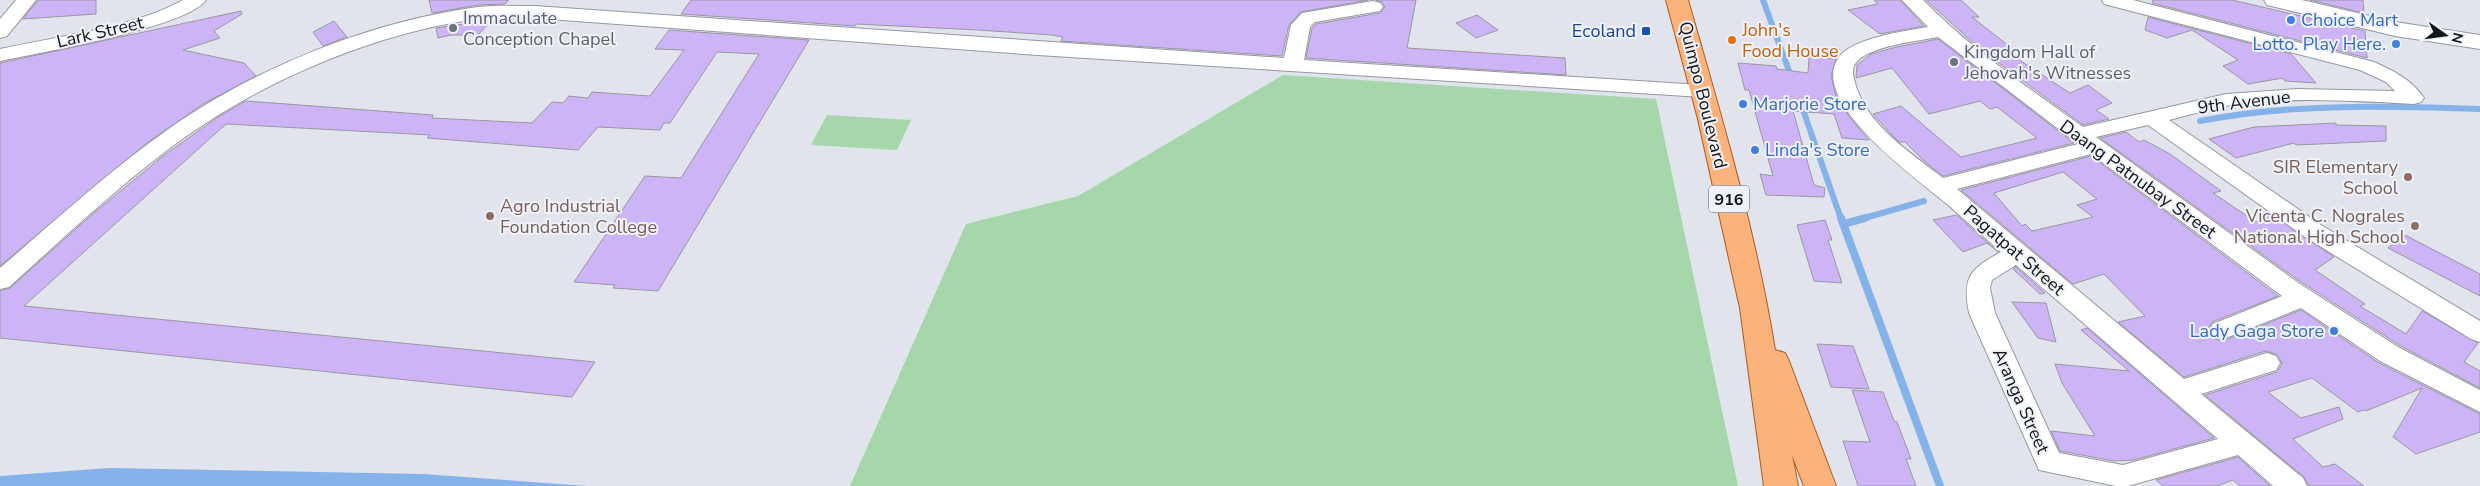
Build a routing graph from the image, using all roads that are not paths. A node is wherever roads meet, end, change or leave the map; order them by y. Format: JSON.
{"nodes":[{"id":1,"x":26,"y":0,"type":"edge"},
{"id":2,"x":197,"y":0,"type":"edge"},
{"id":3,"x":1678,"y":0,"type":"edge"},
{"id":4,"x":1912,"y":0,"type":"edge"},
{"id":5,"x":2111,"y":0,"type":"edge"},
{"id":6,"x":2274,"y":0,"type":"edge"},
{"id":7,"x":1373,"y":6,"type":"dead end"},
{"id":8,"x":1942,"y":31,"type":"junction"},
{"id":9,"x":0,"y":32,"type":"edge"},
{"id":10,"x":2480,"y":42,"type":"edge"},
{"id":11,"x":0,"y":55,"type":"edge"},
{"id":12,"x":1293,"y":65,"type":"junction"},
{"id":13,"x":1702,"y":92,"type":"junction"},
{"id":14,"x":2414,"y":98,"type":"joint"},
{"id":15,"x":2151,"y":117,"type":"junction"},
{"id":16,"x":2086,"y":141,"type":"junction"},
{"id":17,"x":1940,"y":186,"type":"junction"},
{"id":18,"x":2017,"y":254,"type":"junction"},
{"id":19,"x":0,"y":281,"type":"edge"},
{"id":20,"x":2302,"y":298,"type":"junction"},
{"id":21,"x":1754,"y":308,"type":"junction"},
{"id":22,"x":2222,"y":330,"type":"dead end"},
{"id":23,"x":2480,"y":333,"type":"edge"},
{"id":24,"x":2267,"y":363,"type":"dead end"},
{"id":25,"x":2179,"y":391,"type":"junction"},
{"id":26,"x":2480,"y":402,"type":"edge"},
{"id":27,"x":2243,"y":443,"type":"junction"},
{"id":28,"x":1781,"y":486,"type":"edge"},
{"id":29,"x":1820,"y":486,"type":"edge"},
{"id":30,"x":2293,"y":486,"type":"edge"}],
"edges":[{"from":1,"to":9,"type":"street"},
{"from":2,"to":11,"type":"street","name":"Lark Street"},
{"from":3,"to":13,"type":"main road","name":"Quimpo Boulevard","number":"916"},
{"from":4,"to":8,"type":"street","name":"Daang Patnubay Street"},
{"from":5,"to":14,"type":"street"},
{"from":6,"to":10,"type":"main road"},
{"from":7,"to":12,"type":"street"},
{"from":8,"to":16,"type":"street","name":"Daang Patnubay Street"},
{"from":8,"to":17,"type":"street","name":"Pagatpat Street"},
{"from":12,"to":13,"type":"street"},
{"from":12,"to":19,"type":"street"},
{"from":13,"to":21,"type":"main road","name":"Quimpo Boulevard","number":"916"},
{"from":14,"to":15,"type":"street","name":"9th Avenue"},
{"from":15,"to":16,"type":"street","name":"9th Avenue"},
{"from":15,"to":23,"type":"street"},
{"from":16,"to":17,"type":"street"},
{"from":16,"to":20,"type":"street","name":"Daang Patnubay Street"},
{"from":17,"to":18,"type":"street","name":"Pagatpat Street"},
{"from":18,"to":25,"type":"street","name":"Pagatpat Street"},
{"from":18,"to":27,"type":"street","name":"Aranga Street"},
{"from":20,"to":22,"type":"street"},
{"from":20,"to":26,"type":"street","name":"Daang Patnubay Street"},
{"from":21,"to":28,"type":"main road","name":"Quimpo Boulevard","number":"916"},
{"from":21,"to":29,"type":"main road","name":"Quimpo Boulevard","number":"916"},
{"from":24,"to":25,"type":"street"},
{"from":25,"to":27,"type":"street","name":"Pagatpat Street"},
{"from":27,"to":30,"type":"street","name":"Pagatpat Street"}]}
